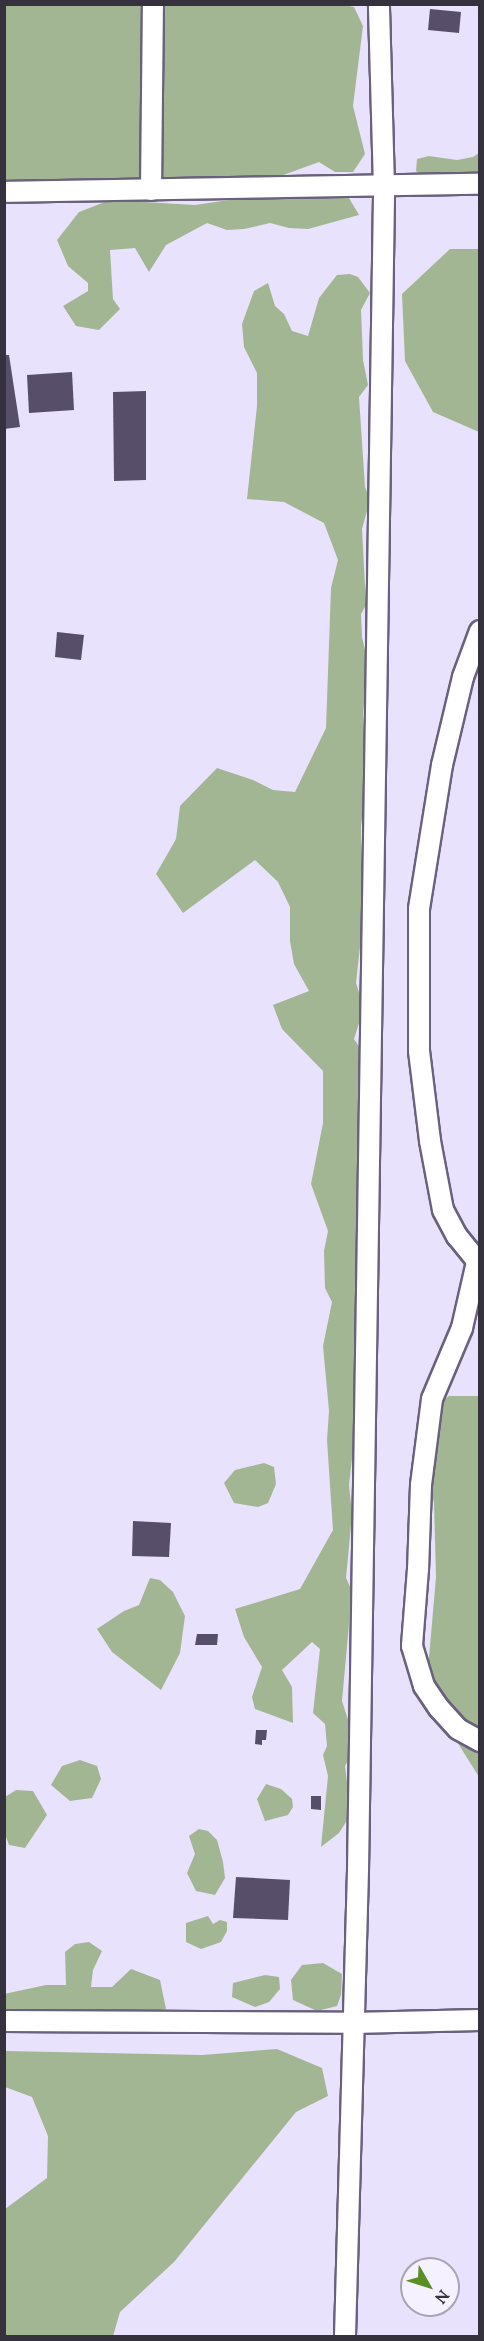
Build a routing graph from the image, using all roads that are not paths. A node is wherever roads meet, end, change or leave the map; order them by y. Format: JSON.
{"nodes":[{"id":1,"x":153,"y":4,"type":"edge"},
{"id":2,"x":379,"y":4,"type":"edge"},
{"id":3,"x":480,"y":184,"type":"edge"},
{"id":4,"x":384,"y":187,"type":"junction"},
{"id":5,"x":151,"y":190,"type":"junction"},
{"id":6,"x":4,"y":192,"type":"edge"},
{"id":7,"x":480,"y":631,"type":"edge"},
{"id":8,"x":478,"y":1263,"type":"edge"},
{"id":9,"x":471,"y":1324,"type":"edge"},
{"id":10,"x":480,"y":1740,"type":"edge"},
{"id":11,"x":480,"y":2020,"type":"edge"},
{"id":12,"x":4,"y":2021,"type":"edge"},
{"id":13,"x":352,"y":2023,"type":"junction"},
{"id":14,"x":345,"y":2337,"type":"edge"}],
"edges":[{"from":1,"to":5,"type":"street"},
{"from":2,"to":4,"type":"street"},
{"from":3,"to":4,"type":"street"},
{"from":4,"to":5,"type":"street"},
{"from":4,"to":13,"type":"street"},
{"from":5,"to":6,"type":"street"},
{"from":7,"to":8,"type":"street"},
{"from":8,"to":9,"type":"street"},
{"from":9,"to":10,"type":"street"},
{"from":11,"to":13,"type":"street"},
{"from":12,"to":13,"type":"street"},
{"from":13,"to":14,"type":"street"}]}
